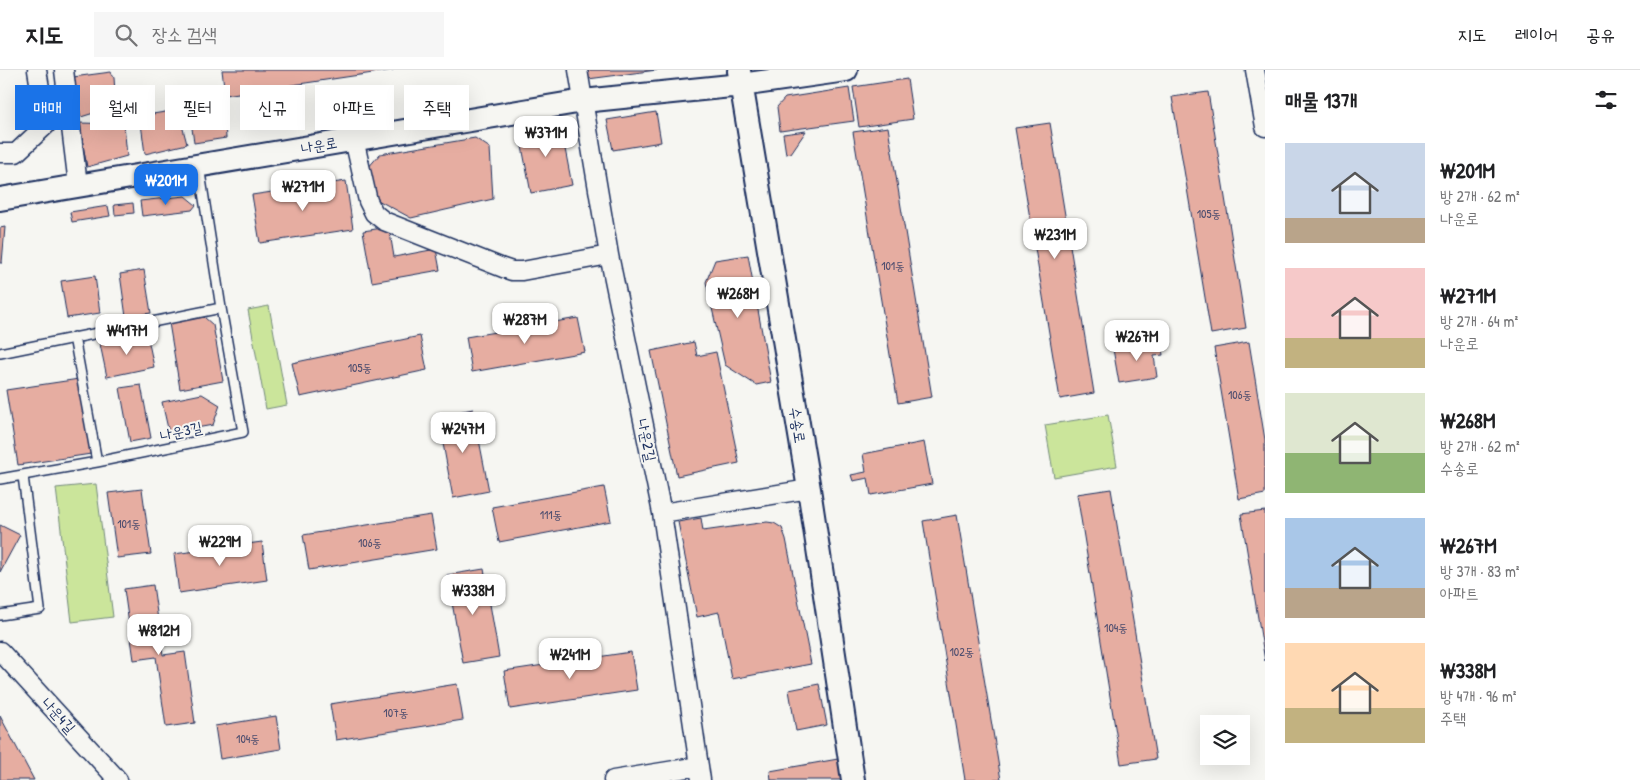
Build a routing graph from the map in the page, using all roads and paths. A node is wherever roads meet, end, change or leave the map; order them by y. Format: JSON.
{"nodes":[{"id":1,"x":37,"y":70,"type":"edge"},
{"id":2,"x":64,"y":70,"type":"edge"},
{"id":3,"x":578,"y":70,"type":"edge"},
{"id":4,"x":846,"y":70,"type":"edge"},
{"id":5,"x":1255,"y":70,"type":"edge"},
{"id":6,"x":740,"y":77,"type":"edge"},
{"id":7,"x":583,"y":101,"type":"junction"},
{"id":8,"x":1265,"y":127,"type":"edge"},
{"id":9,"x":354,"y":139,"type":"junction"},
{"id":10,"x":0,"y":153,"type":"edge"},
{"id":11,"x":199,"y":166,"type":"junction"},
{"id":12,"x":78,"y":185,"type":"junction"},
{"id":13,"x":0,"y":199,"type":"edge"},
{"id":14,"x":610,"y":255,"type":"junction"},
{"id":15,"x":221,"y":308,"type":"junction"},
{"id":16,"x":74,"y":337,"type":"junction"},
{"id":17,"x":0,"y":353,"type":"edge"},
{"id":18,"x":97,"y":462,"type":"junction"},
{"id":19,"x":23,"y":476,"type":"junction"},
{"id":20,"x":0,"y":479,"type":"edge"},
{"id":21,"x":809,"y":489,"type":"junction"},
{"id":22,"x":662,"y":513,"type":"junction"},
{"id":23,"x":0,"y":615,"type":"edge"},
{"id":24,"x":0,"y":651,"type":"edge"},
{"id":25,"x":700,"y":773,"type":"edge"},
{"id":26,"x":118,"y":780,"type":"edge"},
{"id":27,"x":614,"y":780,"type":"edge"},
{"id":28,"x":853,"y":780,"type":"edge"}],
"edges":[{"from":1,"to":10,"type":"street"},
{"from":2,"to":12,"type":"street"},
{"from":3,"to":7,"type":"street","name":"나운2길"},
{"from":4,"to":6,"type":"street","name":"나운로"},
{"from":5,"to":8,"type":"street"},
{"from":6,"to":7,"type":"street","name":"나운로"},
{"from":6,"to":21,"type":"street","name":"수송로"},
{"from":7,"to":9,"type":"street","name":"나운로"},
{"from":7,"to":14,"type":"street","name":"나운2길"},
{"from":9,"to":11,"type":"street","name":"나운로"},
{"from":9,"to":14,"type":"street"},
{"from":11,"to":12,"type":"street","name":"나운로"},
{"from":11,"to":15,"type":"lane","name":"나운3길"},
{"from":12,"to":13,"type":"street","name":"나운로"},
{"from":14,"to":22,"type":"street","name":"나운2길"},
{"from":15,"to":16,"type":"lane"},
{"from":15,"to":18,"type":"lane","name":"나운3길"},
{"from":16,"to":17,"type":"lane"},
{"from":16,"to":18,"type":"lane"},
{"from":18,"to":19,"type":"lane","name":"나운3길"},
{"from":19,"to":20,"type":"lane","name":"나운3길"},
{"from":19,"to":23,"type":"lane"},
{"from":21,"to":22,"type":"street"},
{"from":21,"to":28,"type":"street","name":"수송로"},
{"from":22,"to":25,"type":"street","name":"나운2길"},
{"from":24,"to":26,"type":"street","name":"나운4길"},
{"from":25,"to":27,"type":"street"}]}
